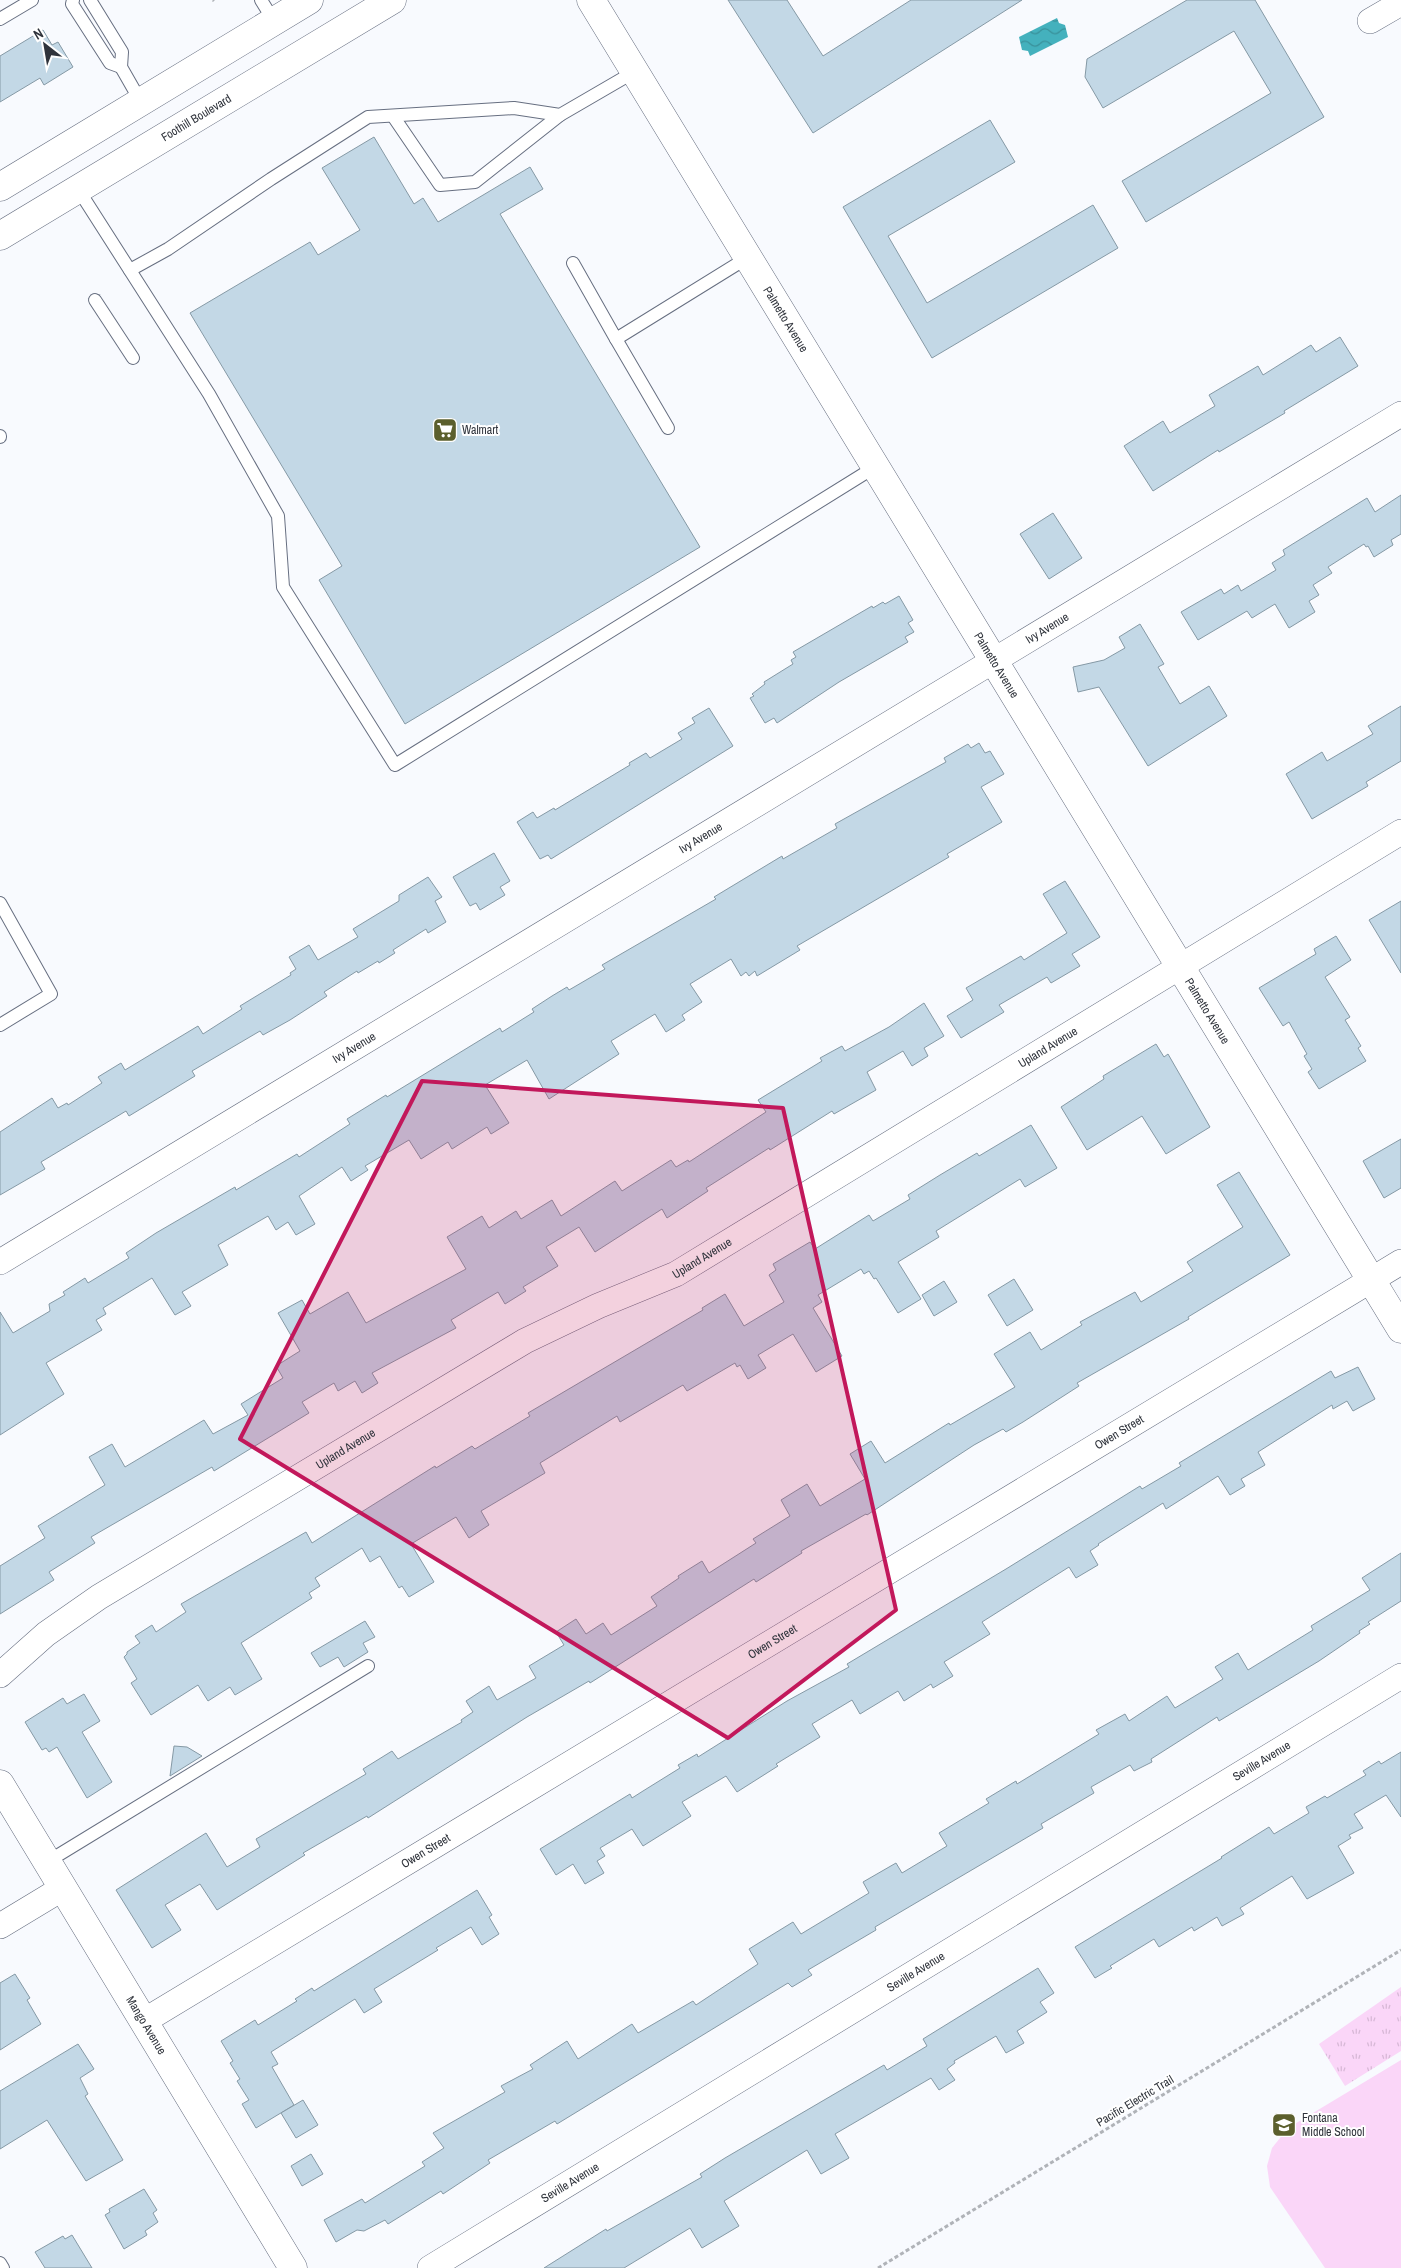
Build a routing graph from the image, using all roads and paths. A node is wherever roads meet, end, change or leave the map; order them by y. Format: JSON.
{"nodes":[{"id":1,"x":32,"y":0,"type":"edge"},
{"id":2,"x":73,"y":0,"type":"edge"},
{"id":3,"x":90,"y":0,"type":"edge"},
{"id":4,"x":309,"y":0,"type":"edge"},
{"id":5,"x":392,"y":0,"type":"edge"},
{"id":6,"x":591,"y":0,"type":"edge"},
{"id":7,"x":1401,"y":3,"type":"edge"},
{"id":8,"x":268,"y":10,"type":"edge"},
{"id":9,"x":0,"y":19,"type":"edge"},
{"id":10,"x":1370,"y":22,"type":"dead end"},
{"id":11,"x":121,"y":67,"type":"junction"},
{"id":12,"x":634,"y":72,"type":"junction"},
{"id":13,"x":141,"y":102,"type":"junction"},
{"id":14,"x":560,"y":115,"type":"junction"},
{"id":15,"x":393,"y":116,"type":"junction"},
{"id":16,"x":0,"y":187,"type":"edge"},
{"id":17,"x":78,"y":189,"type":"junction"},
{"id":18,"x":0,"y":236,"type":"edge"},
{"id":19,"x":748,"y":258,"type":"junction"},
{"id":20,"x":573,"y":263,"type":"dead end"},
{"id":21,"x":130,"y":270,"type":"junction"},
{"id":22,"x":95,"y":300,"type":"dead end"},
{"id":23,"x":616,"y":339,"type":"junction"},
{"id":24,"x":133,"y":358,"type":"dead end"},
{"id":25,"x":1401,"y":414,"type":"edge"},
{"id":26,"x":668,"y":428,"type":"dead end"},
{"id":27,"x":875,"y":467,"type":"junction"},
{"id":28,"x":994,"y":661,"type":"junction"},
{"id":29,"x":1401,"y":832,"type":"edge"},
{"id":30,"x":0,"y":903,"type":"edge"},
{"id":31,"x":1180,"y":967,"type":"junction"},
{"id":32,"x":0,"y":1025,"type":"edge"},
{"id":33,"x":0,"y":1262,"type":"edge"},
{"id":34,"x":1401,"y":1262,"type":"edge"},
{"id":35,"x":1371,"y":1280,"type":"junction"},
{"id":36,"x":1401,"y":1329,"type":"edge"},
{"id":37,"x":368,"y":1666,"type":"dead end"},
{"id":38,"x":0,"y":1674,"type":"edge"},
{"id":39,"x":1401,"y":1676,"type":"edge"},
{"id":40,"x":0,"y":1784,"type":"edge"},
{"id":41,"x":48,"y":1862,"type":"junction"},
{"id":42,"x":63,"y":1888,"type":"junction"},
{"id":43,"x":0,"y":1926,"type":"edge"},
{"id":44,"x":1401,"y":1950,"type":"edge"},
{"id":45,"x":144,"y":2021,"type":"junction"},
{"id":46,"x":0,"y":2263,"type":"edge"},
{"id":47,"x":3,"y":2268,"type":"edge"},
{"id":48,"x":293,"y":2268,"type":"edge"},
{"id":49,"x":430,"y":2268,"type":"edge"},
{"id":50,"x":878,"y":2268,"type":"edge"}],
"edges":[{"from":1,"to":9,"type":"lane"},
{"from":2,"to":11,"type":"lane"},
{"from":3,"to":11,"type":"lane"},
{"from":4,"to":8,"type":"street"},
{"from":5,"to":17,"type":"street","name":"Foothill Boulevard"},
{"from":6,"to":12,"type":"street","name":"Palmetto Avenue"},
{"from":7,"to":10,"type":"street"},
{"from":8,"to":13,"type":"street"},
{"from":11,"to":13,"type":"lane"},
{"from":12,"to":14,"type":"lane"},
{"from":12,"to":19,"type":"street","name":"Palmetto Avenue"},
{"from":13,"to":16,"type":"street"},
{"from":14,"to":15,"type":"lane"},
{"from":14,"to":15,"type":"lane"},
{"from":15,"to":21,"type":"lane"},
{"from":17,"to":18,"type":"street","name":"Foothill Boulevard"},
{"from":17,"to":21,"type":"lane"},
{"from":19,"to":23,"type":"lane"},
{"from":19,"to":27,"type":"street","name":"Palmetto Avenue"},
{"from":20,"to":23,"type":"lane"},
{"from":21,"to":27,"type":"lane"},
{"from":22,"to":24,"type":"lane"},
{"from":23,"to":26,"type":"lane"},
{"from":25,"to":28,"type":"street","name":"Ivy Avenue"},
{"from":27,"to":28,"type":"street","name":"Palmetto Avenue"},
{"from":28,"to":31,"type":"street","name":"Palmetto Avenue"},
{"from":28,"to":33,"type":"street","name":"Ivy Avenue"},
{"from":29,"to":31,"type":"street","name":"Upland Avenue"},
{"from":30,"to":32,"type":"lane"},
{"from":31,"to":35,"type":"street","name":"Palmetto Avenue"},
{"from":31,"to":38,"type":"street","name":"Upland Avenue"},
{"from":34,"to":35,"type":"street","name":"Owen Street"},
{"from":35,"to":36,"type":"street","name":"Palmetto Avenue"},
{"from":35,"to":45,"type":"street","name":"Owen Street"},
{"from":37,"to":41,"type":"lane"},
{"from":39,"to":49,"type":"street","name":"Seville Avenue"},
{"from":40,"to":41,"type":"street","name":"Mango Avenue"},
{"from":41,"to":42,"type":"street","name":"Mango Avenue"},
{"from":42,"to":43,"type":"street"},
{"from":42,"to":45,"type":"street","name":"Mango Avenue"},
{"from":44,"to":50,"type":"path","name":"Pacific Electric Trail"},
{"from":45,"to":48,"type":"street","name":"Mango Avenue"},
{"from":46,"to":47,"type":"lane"}]}
